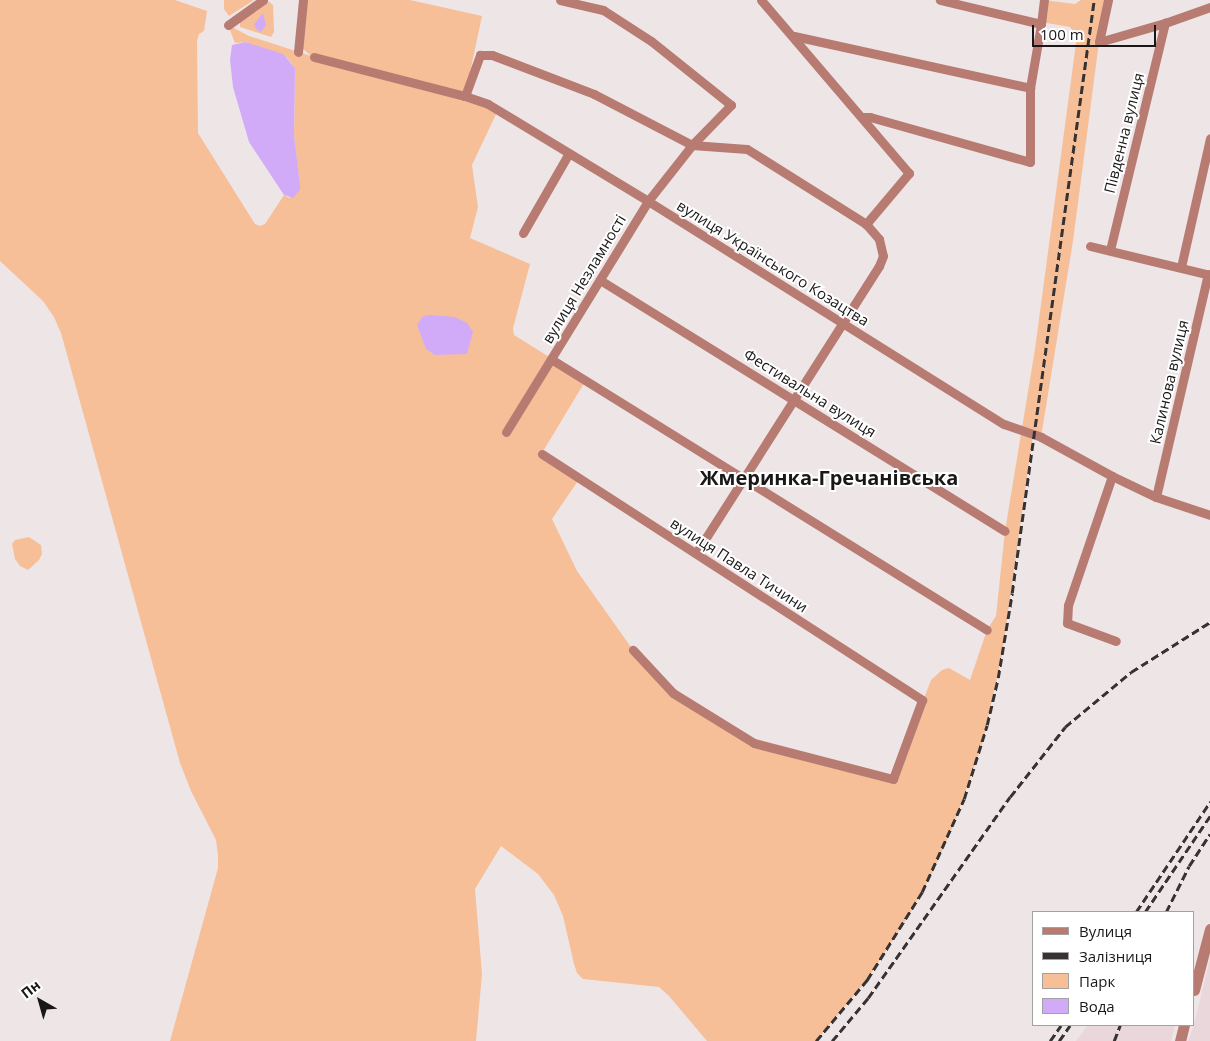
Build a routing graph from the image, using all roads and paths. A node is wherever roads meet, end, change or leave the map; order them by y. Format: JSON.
{"nodes":[{"id":1,"x":263,"y":0,"type":"edge"},
{"id":2,"x":303,"y":0,"type":"edge"},
{"id":3,"x":560,"y":0,"type":"edge"},
{"id":4,"x":761,"y":0,"type":"edge"},
{"id":5,"x":940,"y":0,"type":"edge"},
{"id":6,"x":1044,"y":0,"type":"edge"},
{"id":7,"x":1108,"y":0,"type":"edge"},
{"id":8,"x":1210,"y":7,"type":"edge"},
{"id":9,"x":1165,"y":23,"type":"junction"},
{"id":10,"x":1040,"y":24,"type":"junction"},
{"id":11,"x":228,"y":25,"type":"dead end"},
{"id":12,"x":794,"y":36,"type":"junction"},
{"id":13,"x":298,"y":52,"type":"dead end"},
{"id":14,"x":314,"y":57,"type":"dead end"},
{"id":15,"x":1030,"y":88,"type":"junction"},
{"id":16,"x":465,"y":96,"type":"junction"},
{"id":17,"x":862,"y":117,"type":"junction"},
{"id":18,"x":1210,"y":138,"type":"edge"},
{"id":19,"x":692,"y":145,"type":"junction"},
{"id":20,"x":569,"y":153,"type":"junction"},
{"id":21,"x":648,"y":200,"type":"junction"},
{"id":22,"x":866,"y":224,"type":"junction"},
{"id":23,"x":523,"y":233,"type":"dead end"},
{"id":24,"x":1090,"y":246,"type":"dead end"},
{"id":25,"x":1110,"y":250,"type":"junction"},
{"id":26,"x":1181,"y":268,"type":"junction"},
{"id":27,"x":1209,"y":274,"type":"edge"},
{"id":28,"x":600,"y":280,"type":"junction"},
{"id":29,"x":842,"y":323,"type":"junction"},
{"id":30,"x":551,"y":358,"type":"junction"},
{"id":31,"x":794,"y":399,"type":"junction"},
{"id":32,"x":506,"y":432,"type":"dead end"},
{"id":33,"x":542,"y":454,"type":"dead end"},
{"id":34,"x":1112,"y":476,"type":"junction"},
{"id":35,"x":743,"y":479,"type":"junction"},
{"id":36,"x":1156,"y":497,"type":"junction"},
{"id":37,"x":1210,"y":514,"type":"edge"},
{"id":38,"x":1005,"y":531,"type":"dead end"},
{"id":39,"x":696,"y":553,"type":"junction"},
{"id":40,"x":987,"y":630,"type":"dead end"},
{"id":41,"x":1116,"y":641,"type":"dead end"},
{"id":42,"x":633,"y":650,"type":"dead end"},
{"id":43,"x":1210,"y":928,"type":"edge"},
{"id":44,"x":1195,"y":986,"type":"edge"},
{"id":45,"x":1184,"y":1026,"type":"edge"},
{"id":46,"x":1180,"y":1041,"type":"edge"}],
"edges":[{"from":1,"to":11,"type":"street"},
{"from":2,"to":13,"type":"street"},
{"from":3,"to":19,"type":"street","name":"вулиця Незламності"},
{"from":4,"to":12,"type":"street"},
{"from":5,"to":10,"type":"street"},
{"from":6,"to":10,"type":"street"},
{"from":7,"to":9,"type":"street"},
{"from":8,"to":9,"type":"street"},
{"from":9,"to":25,"type":"street","name":"Південна вулиця"},
{"from":10,"to":15,"type":"street"},
{"from":12,"to":15,"type":"street"},
{"from":12,"to":17,"type":"street"},
{"from":14,"to":16,"type":"street","name":"вулиця Українського Козацтва"},
{"from":15,"to":17,"type":"street"},
{"from":16,"to":19,"type":"street"},
{"from":16,"to":20,"type":"street","name":"вулиця Українського Козацтва"},
{"from":17,"to":22,"type":"street"},
{"from":18,"to":26,"type":"street"},
{"from":19,"to":21,"type":"street","name":"вулиця Незламності"},
{"from":19,"to":22,"type":"street"},
{"from":20,"to":21,"type":"street","name":"вулиця Українського Козацтва"},
{"from":20,"to":23,"type":"street"},
{"from":21,"to":28,"type":"street","name":"вулиця Незламності"},
{"from":21,"to":29,"type":"street","name":"вулиця Українського Козацтва"},
{"from":22,"to":29,"type":"street"},
{"from":24,"to":25,"type":"street"},
{"from":25,"to":26,"type":"street"},
{"from":26,"to":27,"type":"street"},
{"from":27,"to":36,"type":"street","name":"Калинова вулиця"},
{"from":28,"to":30,"type":"street","name":"вулиця Незламності"},
{"from":28,"to":31,"type":"street","name":"Фестивальна вулиця"},
{"from":29,"to":31,"type":"street"},
{"from":29,"to":34,"type":"street","name":"вулиця Українського Козацтва"},
{"from":30,"to":32,"type":"street","name":"вулиця Незламності"},
{"from":30,"to":35,"type":"street"},
{"from":31,"to":35,"type":"street"},
{"from":31,"to":38,"type":"street","name":"Фестивальна вулиця"},
{"from":33,"to":39,"type":"street","name":"вулиця Павла Тичини"},
{"from":34,"to":36,"type":"street","name":"вулиця Українського Козацтва"},
{"from":34,"to":41,"type":"street"},
{"from":35,"to":39,"type":"street"},
{"from":35,"to":40,"type":"street"},
{"from":36,"to":37,"type":"street","name":"вулиця Українського Козацтва"},
{"from":39,"to":42,"type":"street","name":"вулиця Павла Тичини"},
{"from":43,"to":44,"type":"street"},
{"from":45,"to":46,"type":"street"}]}
